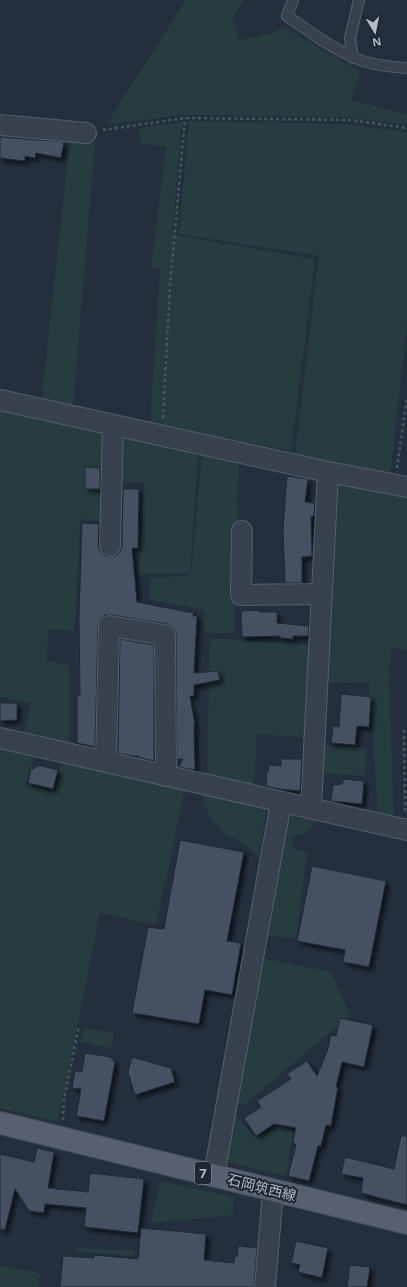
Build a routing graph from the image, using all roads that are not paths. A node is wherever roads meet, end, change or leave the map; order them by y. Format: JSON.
{"nodes":[{"id":1,"x":292,"y":0,"type":"edge"},
{"id":2,"x":359,"y":0,"type":"edge"},
{"id":3,"x":353,"y":58,"type":"junction"},
{"id":4,"x":407,"y":68,"type":"edge"},
{"id":5,"x":0,"y":125,"type":"edge"},
{"id":6,"x":86,"y":133,"type":"road end"},
{"id":7,"x":0,"y":400,"type":"edge"},
{"id":8,"x":113,"y":425,"type":"junction"},
{"id":9,"x":328,"y":472,"type":"junction"},
{"id":10,"x":401,"y":485,"type":"edge"},
{"id":11,"x":242,"y":531,"type":"dead end"},
{"id":12,"x":110,"y":546,"type":"dead end"},
{"id":13,"x":321,"y":594,"type":"junction"},
{"id":14,"x":0,"y":738,"type":"edge"},
{"id":15,"x":106,"y":762,"type":"junction"},
{"id":16,"x":166,"y":776,"type":"junction"},
{"id":17,"x":280,"y":802,"type":"junction"},
{"id":18,"x":310,"y":808,"type":"junction"},
{"id":19,"x":406,"y":830,"type":"edge"},
{"id":20,"x":0,"y":1123,"type":"edge"},
{"id":21,"x":214,"y":1175,"type":"junction"},
{"id":22,"x":273,"y":1190,"type":"junction"},
{"id":23,"x":407,"y":1223,"type":"edge"},
{"id":24,"x":265,"y":1287,"type":"edge"}],
"edges":[{"from":1,"to":3,"type":"lane"},
{"from":2,"to":3,"type":"lane"},
{"from":3,"to":4,"type":"lane"},
{"from":5,"to":6,"type":"street"},
{"from":7,"to":8,"type":"street"},
{"from":8,"to":9,"type":"street"},
{"from":8,"to":12,"type":"street"},
{"from":9,"to":10,"type":"street"},
{"from":9,"to":13,"type":"street"},
{"from":11,"to":13,"type":"street"},
{"from":13,"to":18,"type":"street"},
{"from":14,"to":15,"type":"street"},
{"from":15,"to":16,"type":"street"},
{"from":15,"to":16,"type":"street"},
{"from":16,"to":17,"type":"street"},
{"from":17,"to":18,"type":"street"},
{"from":17,"to":21,"type":"street"},
{"from":18,"to":19,"type":"street"},
{"from":20,"to":21,"type":"main road","name":"石岡筑西線","number":"7"},
{"from":21,"to":22,"type":"main road","name":"石岡筑西線","number":"7"},
{"from":22,"to":23,"type":"main road","name":"石岡筑西線","number":"7"},
{"from":22,"to":24,"type":"street"}]}
